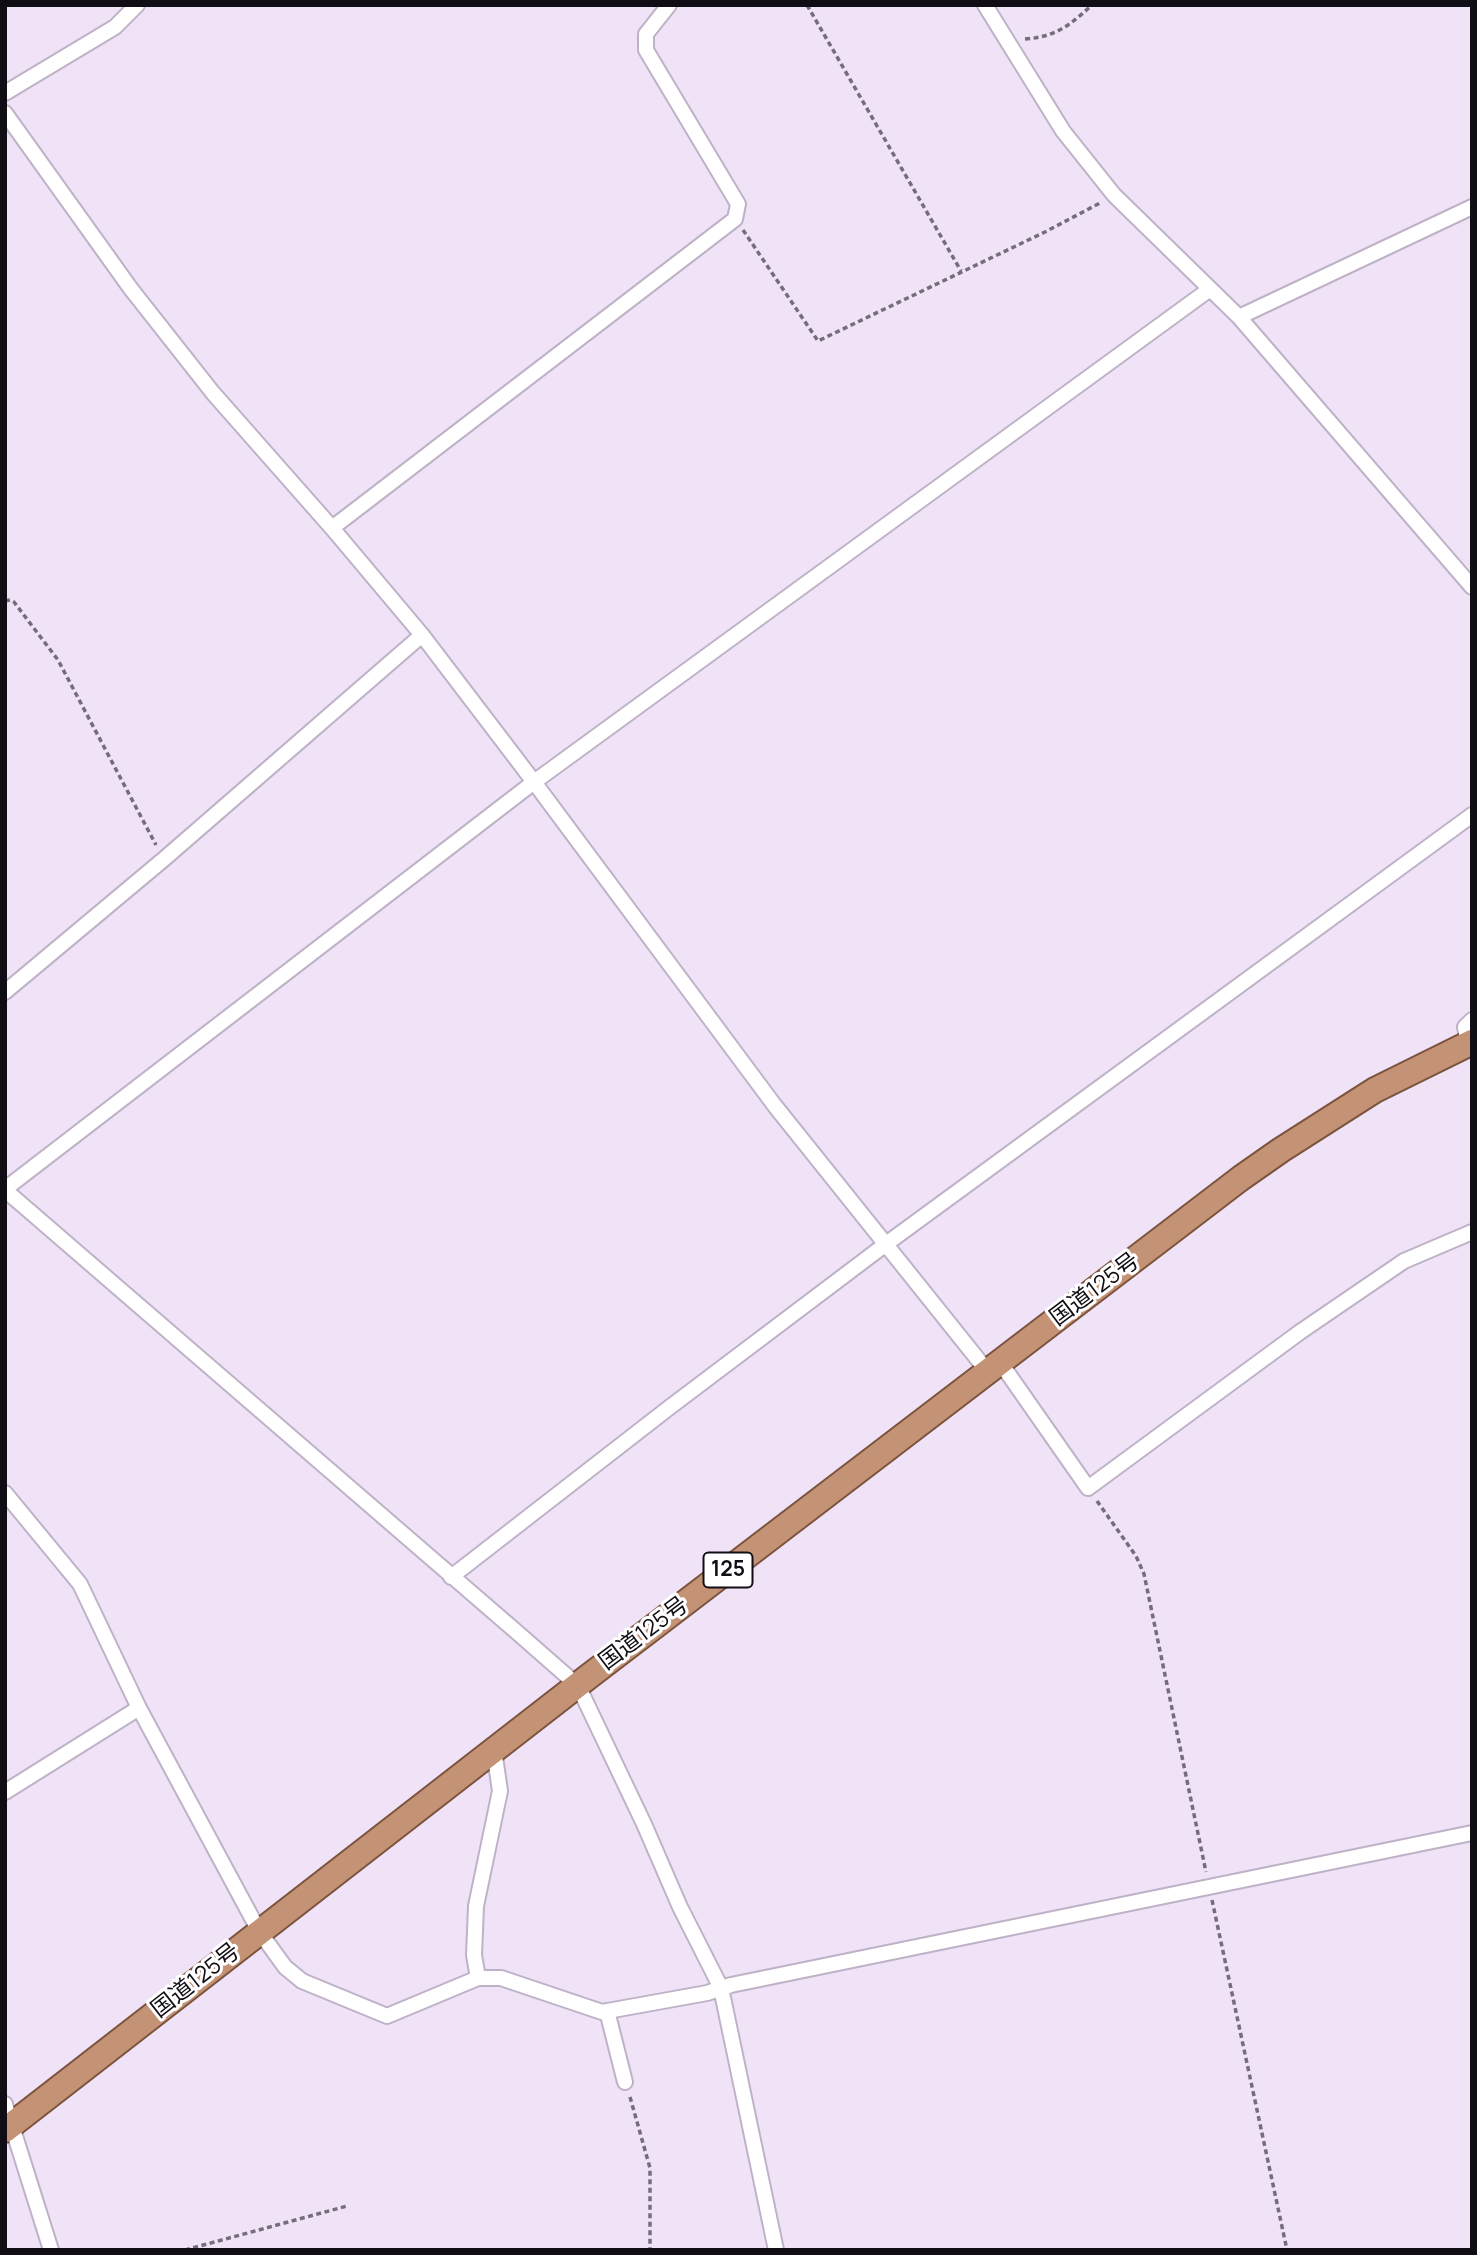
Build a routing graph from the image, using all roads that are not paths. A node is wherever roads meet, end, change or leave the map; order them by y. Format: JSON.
{"nodes":[{"id":1,"x":137,"y":5,"type":"edge"},
{"id":2,"x":669,"y":5,"type":"edge"},
{"id":3,"x":985,"y":5,"type":"edge"},
{"id":4,"x":5,"y":93,"type":"edge"},
{"id":5,"x":5,"y":113,"type":"edge"},
{"id":6,"x":1472,"y":207,"type":"edge"},
{"id":7,"x":1210,"y":289,"type":"junction"},
{"id":8,"x":1239,"y":317,"type":"junction"},
{"id":9,"x":332,"y":528,"type":"junction"},
{"id":10,"x":1472,"y":587,"type":"edge"},
{"id":11,"x":422,"y":635,"type":"junction"},
{"id":12,"x":534,"y":782,"type":"junction"},
{"id":13,"x":1472,"y":815,"type":"edge"},
{"id":14,"x":5,"y":992,"type":"edge"},
{"id":15,"x":1470,"y":1035,"type":"edge"},
{"id":16,"x":5,"y":1189,"type":"edge"},
{"id":17,"x":1472,"y":1232,"type":"edge"},
{"id":18,"x":886,"y":1244,"type":"junction"},
{"id":19,"x":994,"y":1367,"type":"junction"},
{"id":20,"x":5,"y":1493,"type":"edge"},
{"id":21,"x":451,"y":1577,"type":"junction"},
{"id":22,"x":576,"y":1686,"type":"junction"},
{"id":23,"x":139,"y":1708,"type":"junction"},
{"id":24,"x":494,"y":1750,"type":"junction"},
{"id":25,"x":5,"y":1792,"type":"edge"},
{"id":26,"x":1472,"y":1833,"type":"edge"},
{"id":27,"x":259,"y":1931,"type":"junction"},
{"id":28,"x":478,"y":1978,"type":"junction"},
{"id":29,"x":721,"y":1988,"type":"junction"},
{"id":30,"x":607,"y":2011,"type":"junction"},
{"id":31,"x":625,"y":2082,"type":"road end"},
{"id":32,"x":8,"y":2119,"type":"edge"},
{"id":33,"x":51,"y":2250,"type":"edge"},
{"id":34,"x":776,"y":2250,"type":"edge"}],
"edges":[{"from":1,"to":4,"type":"street"},
{"from":2,"to":9,"type":"street"},
{"from":3,"to":7,"type":"street"},
{"from":5,"to":9,"type":"street"},
{"from":6,"to":8,"type":"street"},
{"from":7,"to":8,"type":"street"},
{"from":7,"to":12,"type":"street"},
{"from":8,"to":10,"type":"street"},
{"from":9,"to":11,"type":"street"},
{"from":11,"to":12,"type":"street"},
{"from":11,"to":14,"type":"street"},
{"from":12,"to":16,"type":"street"},
{"from":12,"to":18,"type":"street"},
{"from":13,"to":18,"type":"street"},
{"from":15,"to":19,"type":"highway","name":"国道125号","number":"125"},
{"from":16,"to":21,"type":"street"},
{"from":17,"to":19,"type":"street"},
{"from":18,"to":19,"type":"street"},
{"from":18,"to":21,"type":"street"},
{"from":19,"to":22,"type":"highway","name":"国道125号","number":"125"},
{"from":20,"to":23,"type":"street"},
{"from":21,"to":22,"type":"street"},
{"from":22,"to":24,"type":"highway","name":"国道125号","number":"125"},
{"from":22,"to":29,"type":"street"},
{"from":23,"to":25,"type":"street"},
{"from":23,"to":27,"type":"street"},
{"from":24,"to":27,"type":"highway","name":"国道125号","number":"125"},
{"from":24,"to":28,"type":"street"},
{"from":26,"to":29,"type":"street"},
{"from":27,"to":28,"type":"street"},
{"from":27,"to":32,"type":"highway","name":"国道125号","number":"125"},
{"from":28,"to":30,"type":"street"},
{"from":29,"to":30,"type":"street"},
{"from":29,"to":34,"type":"street"},
{"from":30,"to":31,"type":"street"},
{"from":32,"to":33,"type":"street"}]}
